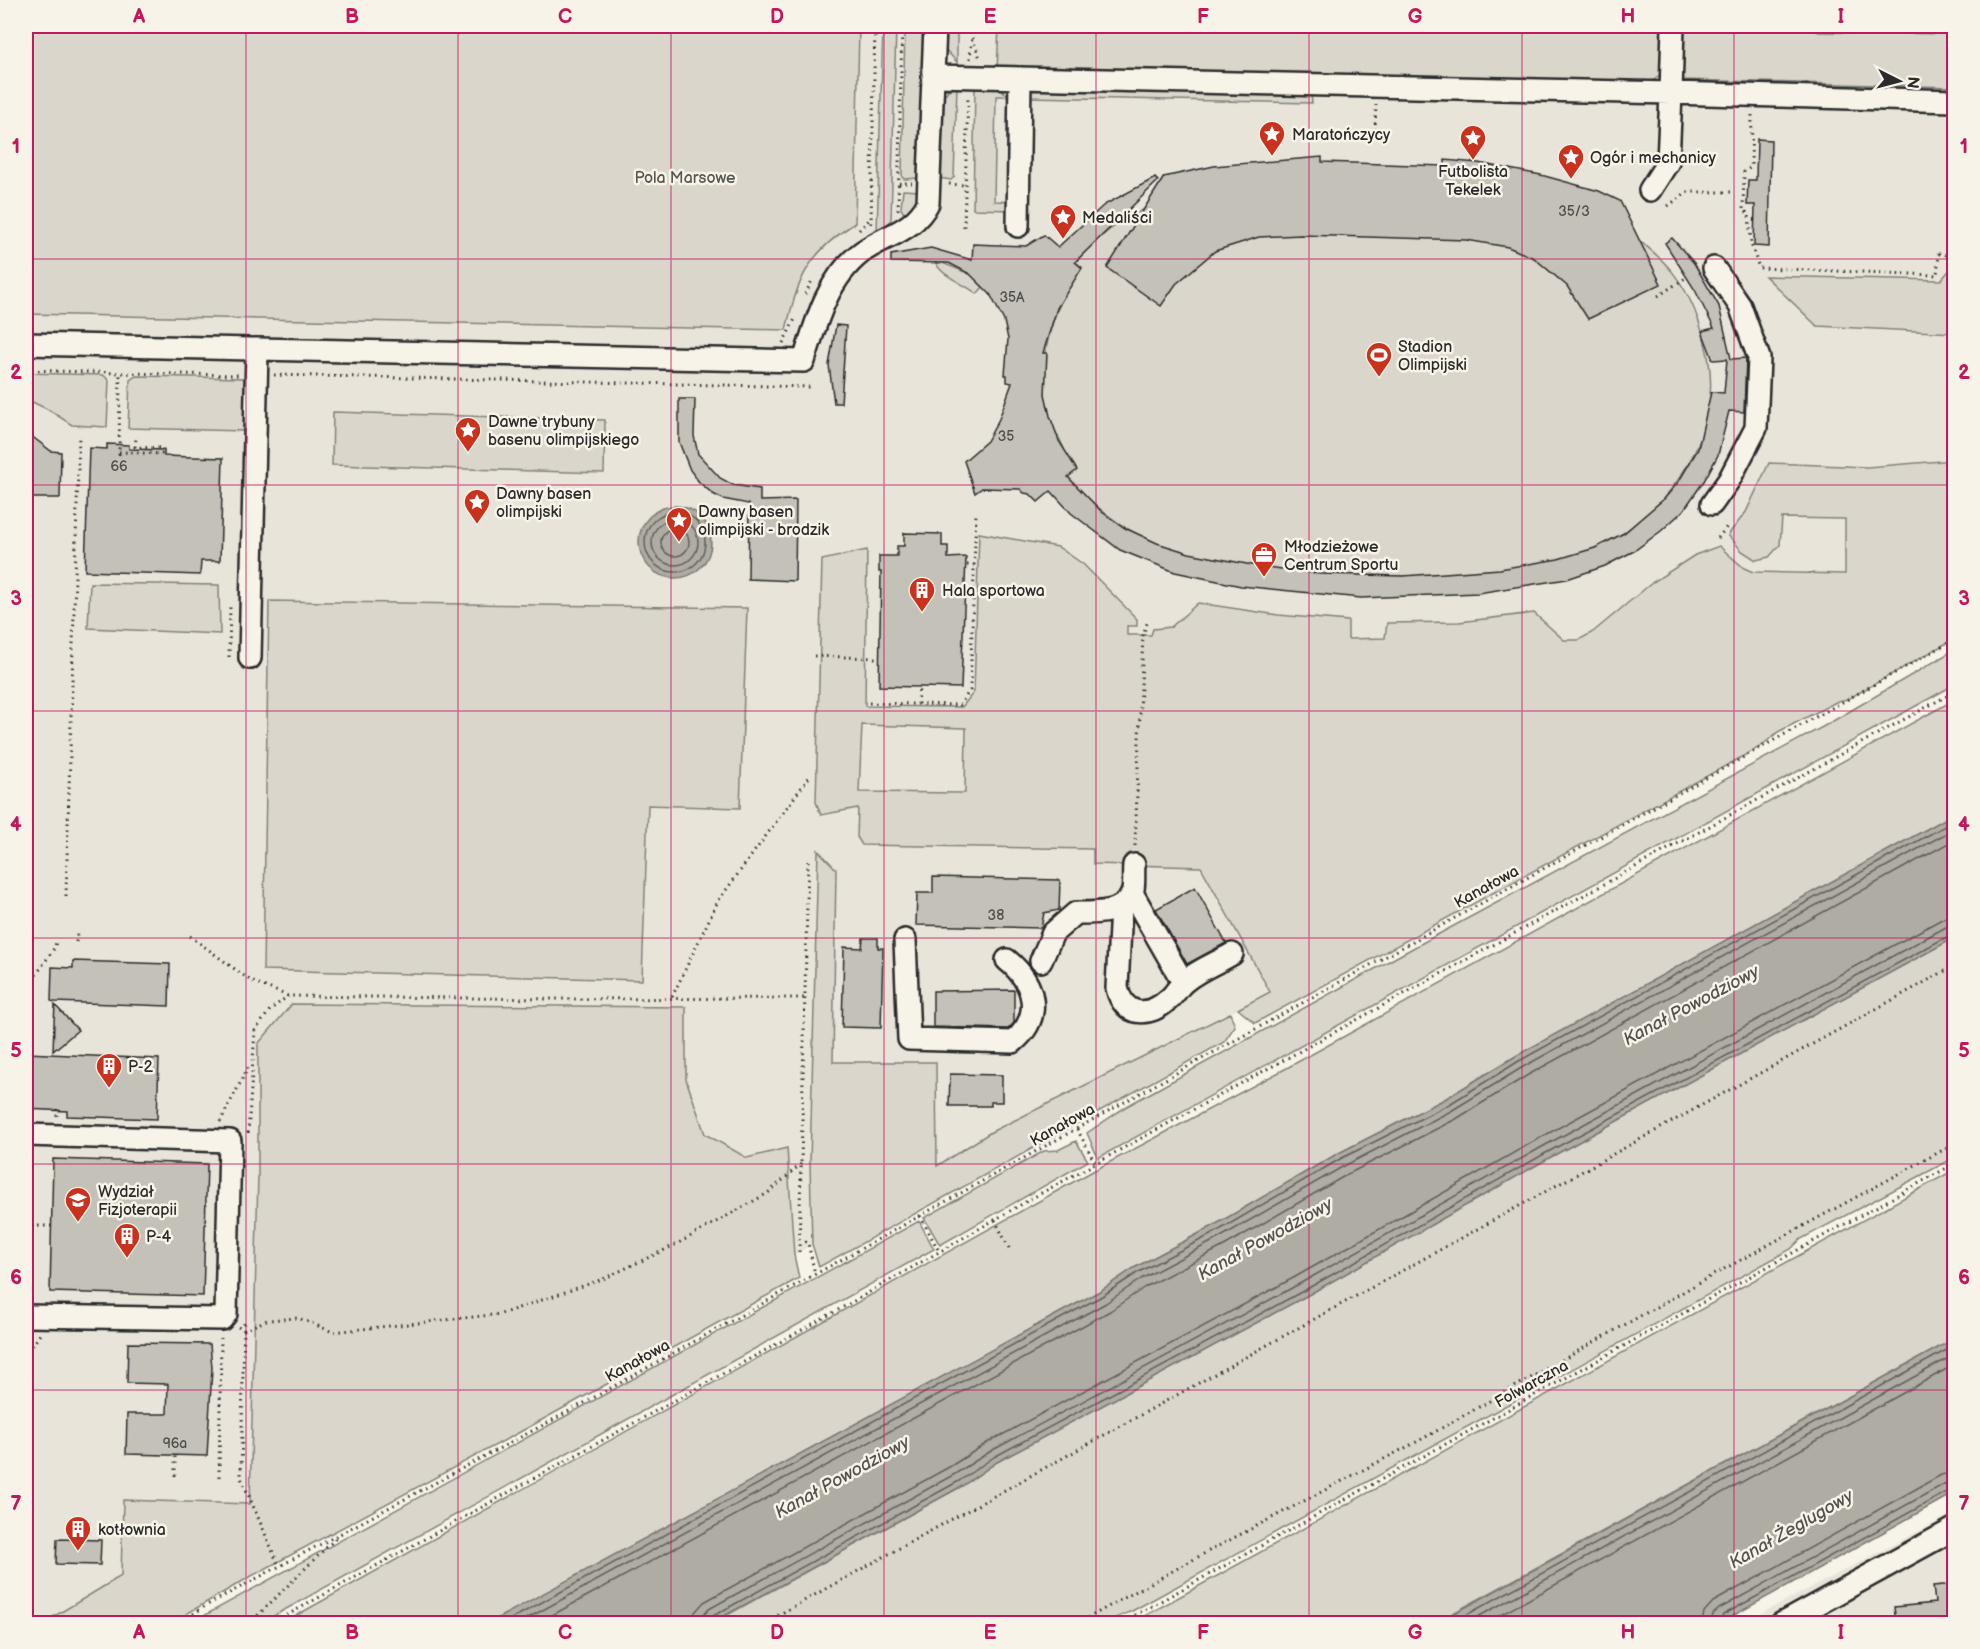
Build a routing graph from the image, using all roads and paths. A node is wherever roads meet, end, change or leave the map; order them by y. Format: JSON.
{"nodes":[{"id":1,"x":875,"y":26,"type":"edge"},
{"id":2,"x":902,"y":26,"type":"edge"},
{"id":3,"x":935,"y":26,"type":"edge"},
{"id":4,"x":973,"y":26,"type":"edge"},
{"id":5,"x":1673,"y":26,"type":"edge"},
{"id":6,"x":972,"y":37,"type":"junction"},
{"id":7,"x":934,"y":76,"type":"junction"},
{"id":8,"x":977,"y":77,"type":"junction"},
{"id":9,"x":1020,"y":78,"type":"junction"},
{"id":10,"x":1376,"y":86,"type":"junction"},
{"id":11,"x":1671,"y":93,"type":"junction"},
{"id":12,"x":1752,"y":95,"type":"junction"},
{"id":13,"x":1954,"y":101,"type":"edge"},
{"id":14,"x":1375,"y":130,"type":"dead end"},
{"id":15,"x":1650,"y":190,"type":"dead end"},
{"id":16,"x":1731,"y":192,"type":"dead end"},
{"id":17,"x":1668,"y":206,"type":"dead end"},
{"id":18,"x":1018,"y":226,"type":"dead end"},
{"id":19,"x":964,"y":227,"type":"dead end"},
{"id":20,"x":898,"y":233,"type":"junction"},
{"id":21,"x":875,"y":243,"type":"junction"},
{"id":22,"x":1954,"y":255,"type":"edge"},
{"id":23,"x":1714,"y":268,"type":"dead end"},
{"id":24,"x":1687,"y":277,"type":"dead end"},
{"id":25,"x":1658,"y":296,"type":"dead end"},
{"id":26,"x":26,"y":344,"type":"edge"},
{"id":27,"x":257,"y":350,"type":"junction"},
{"id":28,"x":26,"y":370,"type":"edge"},
{"id":29,"x":120,"y":373,"type":"junction"},
{"id":30,"x":257,"y":375,"type":"junction"},
{"id":31,"x":812,"y":387,"type":"dead end"},
{"id":32,"x":79,"y":435,"type":"dead end"},
{"id":33,"x":136,"y":438,"type":"dead end"},
{"id":34,"x":1712,"y":504,"type":"dead end"},
{"id":35,"x":976,"y":512,"type":"dead end"},
{"id":36,"x":1728,"y":525,"type":"dead end"},
{"id":37,"x":1718,"y":538,"type":"dead end"},
{"id":38,"x":966,"y":566,"type":"dead end"},
{"id":39,"x":974,"y":566,"type":"junction"},
{"id":40,"x":1148,"y":621,"type":"dead end"},
{"id":41,"x":1954,"y":640,"type":"edge"},
{"id":42,"x":814,"y":656,"type":"dead end"},
{"id":43,"x":250,"y":658,"type":"dead end"},
{"id":44,"x":877,"y":658,"type":"dead end"},
{"id":45,"x":964,"y":660,"type":"dead end"},
{"id":46,"x":971,"y":660,"type":"junction"},
{"id":47,"x":919,"y":687,"type":"dead end"},
{"id":48,"x":1954,"y":692,"type":"edge"},
{"id":49,"x":869,"y":703,"type":"dead end"},
{"id":50,"x":918,"y":704,"type":"junction"},
{"id":51,"x":810,"y":776,"type":"dead end"},
{"id":52,"x":808,"y":861,"type":"dead end"},
{"id":53,"x":1134,"y":865,"type":"joint"},
{"id":54,"x":66,"y":896,"type":"dead end"},
{"id":55,"x":1127,"y":900,"type":"junction"},
{"id":56,"x":77,"y":933,"type":"dead end"},
{"id":57,"x":190,"y":936,"type":"dead end"},
{"id":58,"x":905,"y":940,"type":"dead end"},
{"id":59,"x":56,"y":941,"type":"dead end"},
{"id":60,"x":76,"y":942,"type":"dead end"},
{"id":61,"x":1232,"y":954,"type":"dead end"},
{"id":62,"x":1006,"y":960,"type":"dead end"},
{"id":63,"x":1041,"y":961,"type":"dead end"},
{"id":64,"x":1954,"y":966,"type":"edge"},
{"id":65,"x":1183,"y":982,"type":"junction"},
{"id":66,"x":26,"y":990,"type":"edge"},
{"id":67,"x":672,"y":997,"type":"junction"},
{"id":68,"x":805,"y":998,"type":"junction"},
{"id":69,"x":251,"y":1061,"type":"dead end"},
{"id":70,"x":1077,"y":1129,"type":"junction"},
{"id":71,"x":26,"y":1135,"type":"edge"},
{"id":72,"x":214,"y":1140,"type":"junction"},
{"id":73,"x":1954,"y":1144,"type":"edge"},
{"id":74,"x":802,"y":1163,"type":"junction"},
{"id":75,"x":1096,"y":1164,"type":"junction"},
{"id":76,"x":1954,"y":1164,"type":"edge"},
{"id":77,"x":920,"y":1216,"type":"junction"},
{"id":78,"x":995,"y":1220,"type":"junction"},
{"id":79,"x":26,"y":1226,"type":"edge"},
{"id":80,"x":52,"y":1226,"type":"dead end"},
{"id":81,"x":799,"y":1239,"type":"junction"},
{"id":82,"x":799,"y":1252,"type":"dead end"},
{"id":83,"x":940,"y":1252,"type":"junction"},
{"id":84,"x":1011,"y":1252,"type":"dead end"},
{"id":85,"x":815,"y":1274,"type":"junction"},
{"id":86,"x":26,"y":1316,"type":"edge"},
{"id":87,"x":222,"y":1319,"type":"junction"},
{"id":88,"x":244,"y":1330,"type":"dead end"},
{"id":89,"x":175,"y":1455,"type":"dead end"},
{"id":90,"x":175,"y":1476,"type":"dead end"},
{"id":91,"x":219,"y":1478,"type":"dead end"},
{"id":92,"x":242,"y":1478,"type":"dead end"},
{"id":93,"x":1954,"y":1529,"type":"edge"},
{"id":94,"x":341,"y":1534,"type":"junction"},
{"id":95,"x":279,"y":1567,"type":"junction"},
{"id":96,"x":178,"y":1623,"type":"edge"},
{"id":97,"x":249,"y":1623,"type":"edge"},
{"id":98,"x":271,"y":1623,"type":"edge"},
{"id":99,"x":762,"y":1623,"type":"edge"},
{"id":100,"x":1077,"y":1623,"type":"edge"},
{"id":101,"x":1119,"y":1623,"type":"edge"},
{"id":102,"x":1781,"y":1623,"type":"edge"}],
"edges":[{"from":1,"to":21,"type":"path"},
{"from":2,"to":20,"type":"path"},
{"from":3,"to":7,"type":"lane"},
{"from":4,"to":6,"type":"path"},
{"from":5,"to":11,"type":"lane"},
{"from":6,"to":8,"type":"path"},
{"from":6,"to":8,"type":"path"},
{"from":7,"to":8,"type":"lane"},
{"from":7,"to":20,"type":"lane"},
{"from":8,"to":9,"type":"lane"},
{"from":8,"to":19,"type":"path"},
{"from":9,"to":10,"type":"lane"},
{"from":9,"to":18,"type":"lane"},
{"from":10,"to":11,"type":"lane"},
{"from":10,"to":14,"type":"path"},
{"from":11,"to":12,"type":"lane"},
{"from":11,"to":15,"type":"lane"},
{"from":12,"to":13,"type":"lane"},
{"from":12,"to":22,"type":"path"},
{"from":16,"to":17,"type":"path"},
{"from":20,"to":21,"type":"lane"},
{"from":21,"to":27,"type":"lane"},
{"from":23,"to":34,"type":"lane"},
{"from":24,"to":25,"type":"path"},
{"from":26,"to":27,"type":"lane"},
{"from":27,"to":30,"type":"lane"},
{"from":28,"to":29,"type":"path"},
{"from":29,"to":30,"type":"path"},
{"from":29,"to":33,"type":"path"},
{"from":30,"to":31,"type":"path"},
{"from":30,"to":43,"type":"lane"},
{"from":32,"to":54,"type":"path"},
{"from":35,"to":39,"type":"path"},
{"from":36,"to":37,"type":"path"},
{"from":38,"to":39,"type":"path"},
{"from":39,"to":46,"type":"path"},
{"from":40,"to":53,"type":"path"},
{"from":41,"to":70,"type":"path","name":"Kanałowa"},
{"from":42,"to":44,"type":"path"},
{"from":45,"to":46,"type":"path"},
{"from":46,"to":50,"type":"path"},
{"from":47,"to":50,"type":"path"},
{"from":48,"to":75,"type":"path"},
{"from":49,"to":50,"type":"path"},
{"from":51,"to":67,"type":"path"},
{"from":52,"to":68,"type":"path"},
{"from":53,"to":55,"type":"lane"},
{"from":55,"to":63,"type":"lane"},
{"from":55,"to":65,"type":"lane"},
{"from":55,"to":65,"type":"lane"},
{"from":56,"to":60,"type":"path"},
{"from":57,"to":67,"type":"path"},
{"from":58,"to":62,"type":"lane"},
{"from":59,"to":66,"type":"path"},
{"from":61,"to":65,"type":"lane"},
{"from":64,"to":99,"type":"path"},
{"from":67,"to":68,"type":"path"},
{"from":68,"to":74,"type":"path"},
{"from":69,"to":72,"type":"path"},
{"from":70,"to":75,"type":"path"},
{"from":70,"to":77,"type":"path","name":"Kanałowa"},
{"from":71,"to":72,"type":"lane"},
{"from":72,"to":87,"type":"lane"},
{"from":73,"to":100,"type":"path"},
{"from":74,"to":81,"type":"path"},
{"from":74,"to":88,"type":"path"},
{"from":75,"to":78,"type":"path"},
{"from":76,"to":101,"type":"path","name":"Folwarczna"},
{"from":77,"to":83,"type":"path"},
{"from":77,"to":85,"type":"path","name":"Kanałowa"},
{"from":78,"to":83,"type":"path"},
{"from":78,"to":84,"type":"path"},
{"from":79,"to":80,"type":"path"},
{"from":81,"to":82,"type":"path"},
{"from":81,"to":85,"type":"path"},
{"from":83,"to":98,"type":"path"},
{"from":85,"to":94,"type":"path","name":"Kanałowa"},
{"from":86,"to":87,"type":"lane"},
{"from":87,"to":91,"type":"path"},
{"from":89,"to":90,"type":"path"},
{"from":92,"to":95,"type":"path"},
{"from":93,"to":102,"type":"lane"},
{"from":94,"to":95,"type":"path","name":"Kanałowa"},
{"from":94,"to":97,"type":"path"},
{"from":95,"to":96,"type":"path","name":"Kanałowa"}]}
